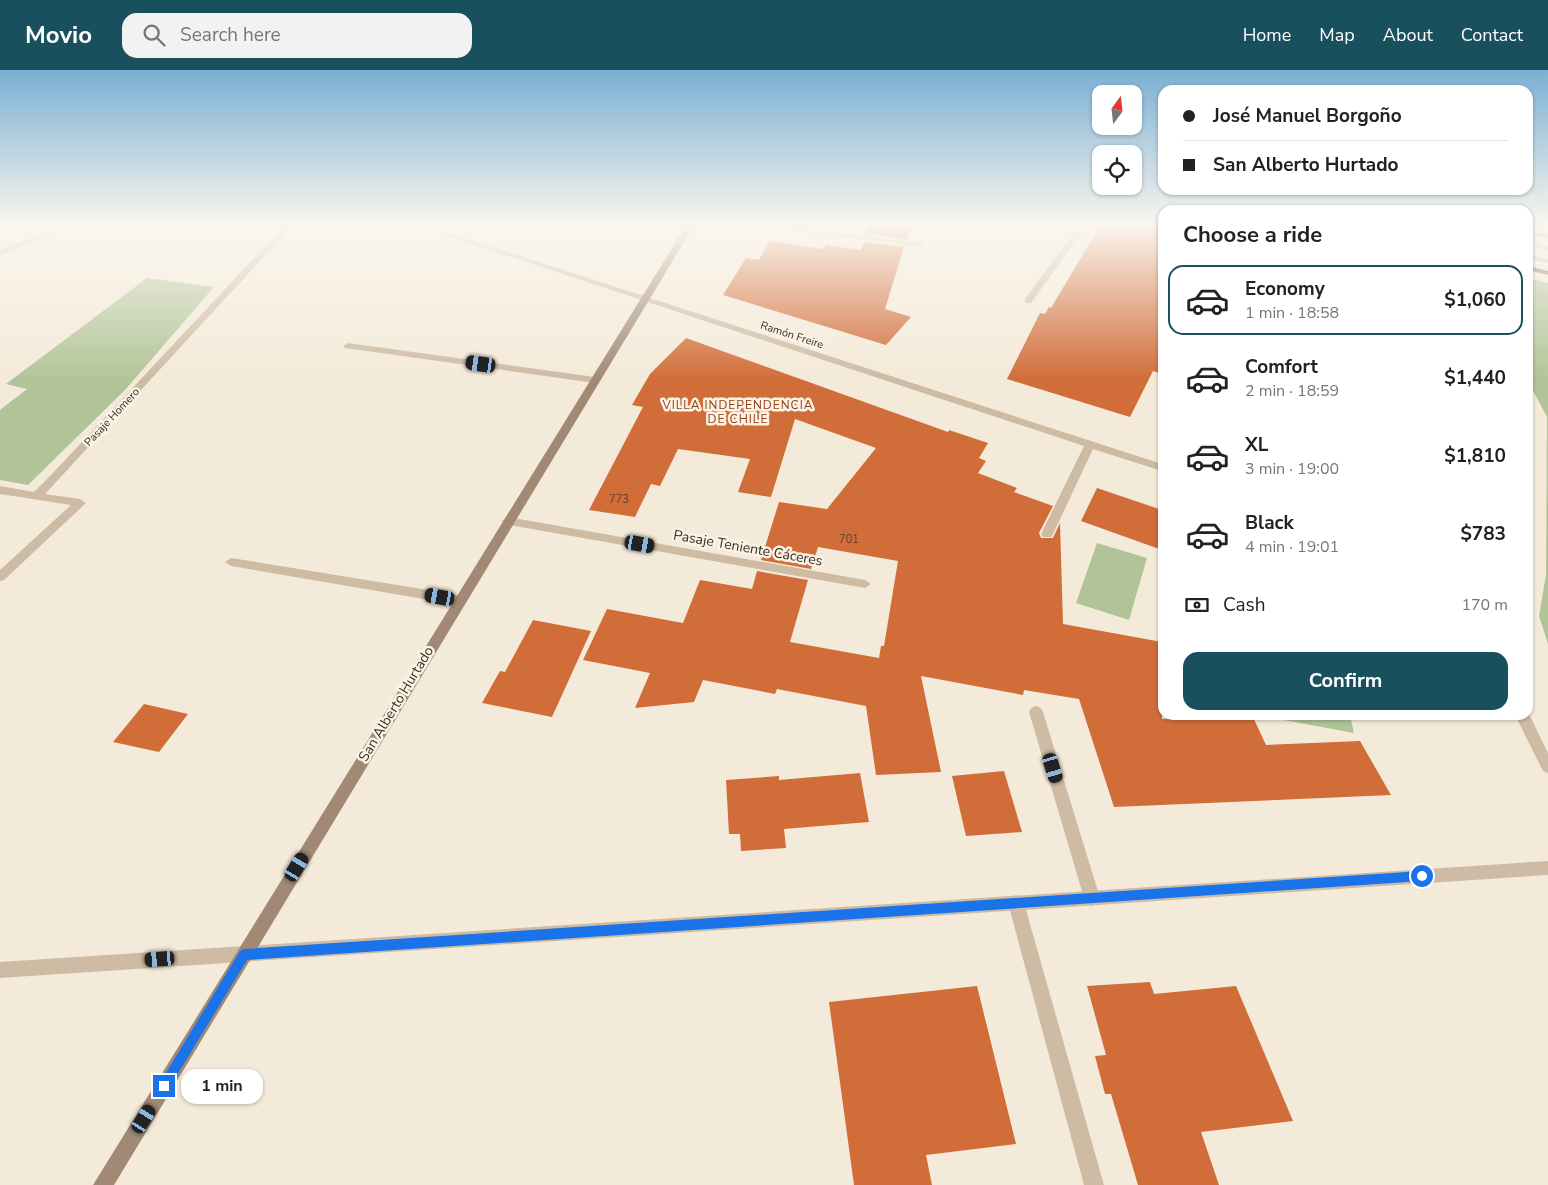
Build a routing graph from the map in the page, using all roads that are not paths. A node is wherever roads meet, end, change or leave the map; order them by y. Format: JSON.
{"nodes":[{"id":1,"x":242,"y":276,"type":"edge"},
{"id":2,"x":573,"y":276,"type":"edge"},
{"id":3,"x":660,"y":276,"type":"edge"},
{"id":4,"x":1046,"y":276,"type":"edge"},
{"id":5,"x":646,"y":300,"type":"junction"},
{"id":6,"x":1028,"y":301,"type":"dead end"},
{"id":7,"x":348,"y":346,"type":"dead end"},
{"id":8,"x":595,"y":380,"type":"junction"},
{"id":9,"x":1090,"y":445,"type":"junction"},
{"id":10,"x":1158,"y":467,"type":"edge"},
{"id":11,"x":0,"y":490,"type":"edge"},
{"id":12,"x":36,"y":496,"type":"junction"},
{"id":13,"x":508,"y":521,"type":"junction"},
{"id":14,"x":1047,"y":534,"type":"dead end"},
{"id":15,"x":230,"y":562,"type":"dead end"},
{"id":16,"x":0,"y":577,"type":"edge"},
{"id":17,"x":865,"y":584,"type":"dead end"},
{"id":18,"x":459,"y":600,"type":"junction"},
{"id":19,"x":1036,"y":712,"type":"dead end"},
{"id":20,"x":1524,"y":720,"type":"edge"},
{"id":21,"x":1548,"y":767,"type":"edge"},
{"id":22,"x":1548,"y":868,"type":"edge"},
{"id":23,"x":1092,"y":898,"type":"junction"},
{"id":24,"x":1016,"y":903,"type":"junction"},
{"id":25,"x":244,"y":954,"type":"junction"},
{"id":26,"x":0,"y":970,"type":"edge"},
{"id":27,"x":103,"y":1185,"type":"edge"},
{"id":28,"x":1094,"y":1185,"type":"edge"}],
"edges":[{"from":1,"to":12,"type":"street","name":"Pasaje Homero"},
{"from":2,"to":5,"type":"street","name":"Ramón Freire"},
{"from":3,"to":5,"type":"main road","name":"San Alberto Hurtado"},
{"from":4,"to":6,"type":"street"},
{"from":5,"to":8,"type":"main road","name":"San Alberto Hurtado"},
{"from":5,"to":9,"type":"street","name":"Ramón Freire"},
{"from":7,"to":8,"type":"street"},
{"from":8,"to":13,"type":"main road","name":"San Alberto Hurtado"},
{"from":9,"to":10,"type":"street","name":"Ramón Freire"},
{"from":9,"to":14,"type":"street"},
{"from":11,"to":12,"type":"street"},
{"from":12,"to":16,"type":"street"},
{"from":13,"to":17,"type":"street","name":"Pasaje Teniente Cáceres"},
{"from":13,"to":18,"type":"main road","name":"San Alberto Hurtado"},
{"from":15,"to":18,"type":"street"},
{"from":18,"to":25,"type":"main road","name":"San Alberto Hurtado"},
{"from":19,"to":23,"type":"street"},
{"from":20,"to":21,"type":"street"},
{"from":22,"to":23,"type":"street"},
{"from":23,"to":24,"type":"street"},
{"from":24,"to":25,"type":"street"},
{"from":24,"to":28,"type":"street"},
{"from":25,"to":26,"type":"street"},
{"from":25,"to":27,"type":"main road","name":"San Alberto Hurtado"}]}
